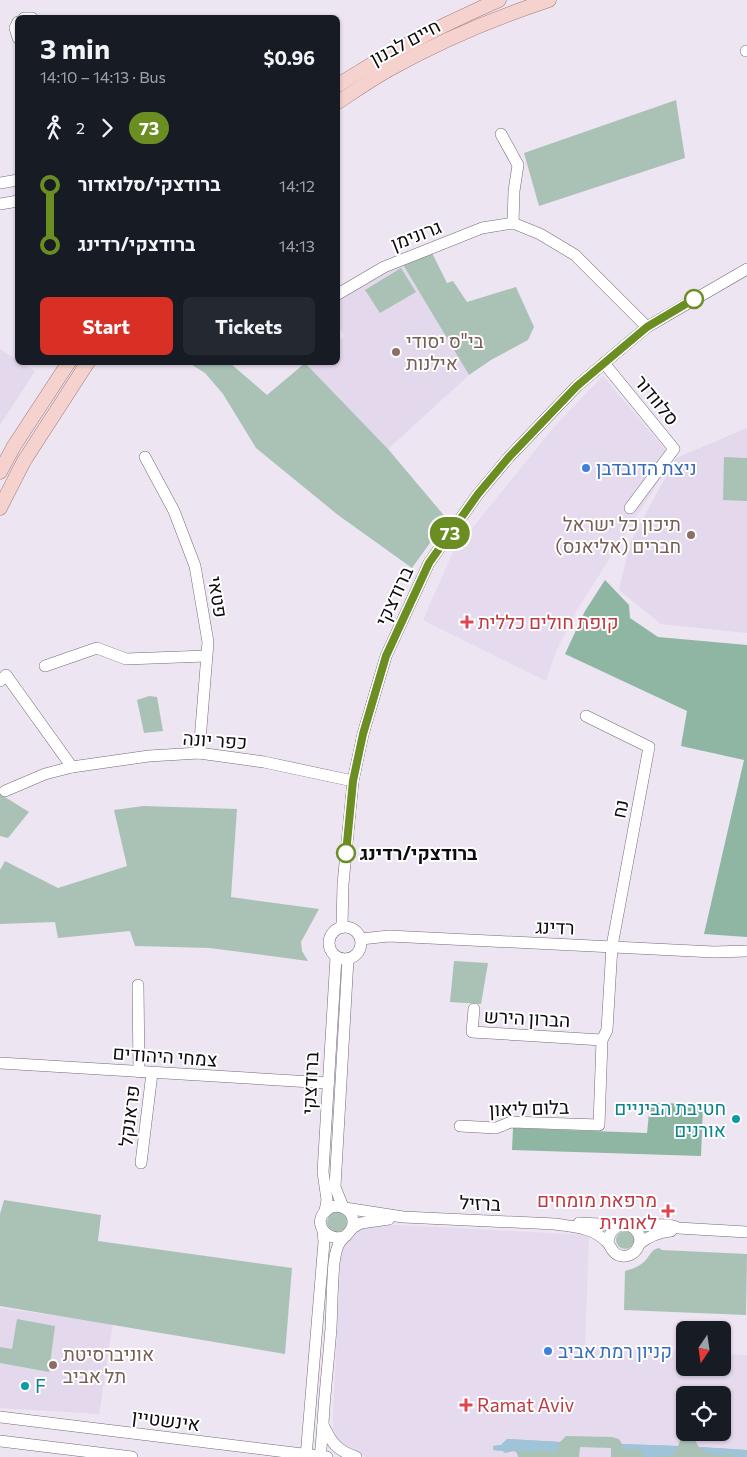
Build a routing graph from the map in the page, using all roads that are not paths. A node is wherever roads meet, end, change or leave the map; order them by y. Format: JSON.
{"nodes":[{"id":1,"x":499,"y":0,"type":"edge"},
{"id":2,"x":549,"y":0,"type":"edge"},
{"id":3,"x":340,"y":84,"type":"edge"},
{"id":4,"x":340,"y":101,"type":"edge"},
{"id":5,"x":501,"y":134,"type":"dead end"},
{"id":6,"x":15,"y":180,"type":"edge"},
{"id":7,"x":0,"y":183,"type":"edge"},
{"id":8,"x":15,"y":202,"type":"edge"},
{"id":9,"x":0,"y":204,"type":"edge"},
{"id":10,"x":513,"y":223,"type":"junction"},
{"id":11,"x":747,"y":269,"type":"edge"},
{"id":12,"x":340,"y":293,"type":"edge"},
{"id":13,"x":647,"y":327,"type":"junction"},
{"id":14,"x":604,"y":363,"type":"junction"},
{"id":15,"x":67,"y":365,"type":"edge"},
{"id":16,"x":86,"y":365,"type":"edge"},
{"id":17,"x":145,"y":457,"type":"dead end"},
{"id":18,"x":0,"y":472,"type":"edge"},
{"id":19,"x":0,"y":508,"type":"edge"},
{"id":20,"x":630,"y":508,"type":"dead end"},
{"id":21,"x":206,"y":656,"type":"junction"},
{"id":22,"x":45,"y":666,"type":"dead end"},
{"id":23,"x":0,"y":681,"type":"edge"},
{"id":24,"x":586,"y":716,"type":"dead end"},
{"id":25,"x":199,"y":753,"type":"junction"},
{"id":26,"x":72,"y":767,"type":"junction"},
{"id":27,"x":353,"y":781,"type":"junction"},
{"id":28,"x":5,"y":791,"type":"dead end"},
{"id":29,"x":342,"y":926,"type":"junction"},
{"id":30,"x":361,"y":939,"type":"junction"},
{"id":31,"x":612,"y":946,"type":"junction"},
{"id":32,"x":747,"y":951,"type":"edge"},
{"id":33,"x":342,"y":958,"type":"junction"},
{"id":34,"x":138,"y":985,"type":"dead end"},
{"id":35,"x":474,"y":1009,"type":"dead end"},
{"id":36,"x":602,"y":1040,"type":"junction"},
{"id":37,"x":0,"y":1063,"type":"edge"},
{"id":38,"x":140,"y":1072,"type":"junction"},
{"id":39,"x":152,"y":1073,"type":"junction"},
{"id":40,"x":328,"y":1083,"type":"junction"},
{"id":41,"x":460,"y":1126,"type":"dead end"},
{"id":42,"x":141,"y":1163,"type":"dead end"},
{"id":43,"x":344,"y":1208,"type":"junction"},
{"id":44,"x":324,"y":1211,"type":"junction"},
{"id":45,"x":403,"y":1217,"type":"junction"},
{"id":46,"x":555,"y":1224,"type":"junction"},
{"id":47,"x":620,"y":1225,"type":"junction"},
{"id":48,"x":632,"y":1227,"type":"junction"},
{"id":49,"x":678,"y":1228,"type":"junction"},
{"id":50,"x":323,"y":1231,"type":"junction"},
{"id":51,"x":349,"y":1232,"type":"junction"},
{"id":52,"x":747,"y":1232,"type":"edge"},
{"id":53,"x":608,"y":1243,"type":"junction"},
{"id":54,"x":639,"y":1244,"type":"junction"},
{"id":55,"x":0,"y":1417,"type":"edge"},
{"id":56,"x":323,"y":1424,"type":"junction"},
{"id":57,"x":0,"y":1441,"type":"edge"},
{"id":58,"x":88,"y":1454,"type":"edge"},
{"id":59,"x":306,"y":1456,"type":"edge"},
{"id":60,"x":132,"y":1457,"type":"edge"},
{"id":61,"x":322,"y":1457,"type":"edge"},
{"id":62,"x":356,"y":1457,"type":"edge"}],
"edges":[{"from":1,"to":3,"type":"main road","name":"חיים לבנון"},
{"from":2,"to":4,"type":"main road","name":"חיים לבנון"},
{"from":5,"to":10,"type":"street"},
{"from":6,"to":7,"type":"street"},
{"from":8,"to":9,"type":"street"},
{"from":10,"to":12,"type":"street","name":"גרונימן"},
{"from":10,"to":13,"type":"street"},
{"from":11,"to":13,"type":"street","name":"ברודצקי"},
{"from":13,"to":14,"type":"street","name":"ברודצקי"},
{"from":14,"to":20,"type":"street","name":"סלוודור"},
{"from":14,"to":27,"type":"street","name":"ברודצקי"},
{"from":15,"to":18,"type":"main road"},
{"from":16,"to":19,"type":"main road"},
{"from":17,"to":21,"type":"street","name":"פטאי"},
{"from":21,"to":22,"type":"street"},
{"from":21,"to":25,"type":"street","name":"פטאי"},
{"from":23,"to":26,"type":"street"},
{"from":24,"to":31,"type":"street","name":"נח"},
{"from":25,"to":26,"type":"street","name":"כפר יונה"},
{"from":25,"to":27,"type":"street","name":"כפר יונה"},
{"from":26,"to":28,"type":"street","name":"כפר יונה"},
{"from":27,"to":29,"type":"street","name":"ברודצקי"},
{"from":29,"to":30,"type":"street"},
{"from":29,"to":33,"type":"street"},
{"from":30,"to":31,"type":"street","name":"רדינג"},
{"from":30,"to":33,"type":"street"},
{"from":31,"to":32,"type":"street","name":"רדינג"},
{"from":31,"to":36,"type":"street"},
{"from":33,"to":40,"type":"street","name":"ברודצקי"},
{"from":33,"to":43,"type":"street","name":"ברודצקי"},
{"from":34,"to":38,"type":"street"},
{"from":35,"to":36,"type":"street","name":"הברון הירש"},
{"from":36,"to":41,"type":"street","name":"בלום ליאון"},
{"from":37,"to":38,"type":"street","name":"צמחי היהודים"},
{"from":38,"to":39,"type":"street","name":"צמחי היהודים"},
{"from":39,"to":40,"type":"street","name":"צמחי היהודים"},
{"from":39,"to":42,"type":"street","name":"פראנקל"},
{"from":40,"to":44,"type":"street","name":"ברודצקי"},
{"from":43,"to":44,"type":"street"},
{"from":43,"to":45,"type":"street","name":"ברזיל"},
{"from":43,"to":51,"type":"street"},
{"from":44,"to":50,"type":"street"},
{"from":45,"to":46,"type":"street","name":"ברזיל"},
{"from":45,"to":51,"type":"street","name":"ברזיל"},
{"from":46,"to":47,"type":"street","name":"ברזיל"},
{"from":46,"to":53,"type":"street","name":"ברזיל"},
{"from":47,"to":48,"type":"street"},
{"from":47,"to":53,"type":"street"},
{"from":48,"to":49,"type":"street"},
{"from":48,"to":54,"type":"street"},
{"from":49,"to":52,"type":"street"},
{"from":49,"to":54,"type":"street"},
{"from":50,"to":51,"type":"street"},
{"from":50,"to":59,"type":"street"},
{"from":51,"to":56,"type":"street"},
{"from":53,"to":54,"type":"street"},
{"from":55,"to":59,"type":"street","name":"אינשטיין"},
{"from":56,"to":61,"type":"street"},
{"from":56,"to":62,"type":"street"},
{"from":57,"to":58,"type":"street"},
{"from":58,"to":60,"type":"street"},
{"from":59,"to":61,"type":"street","name":"אינשטיין"}]}
